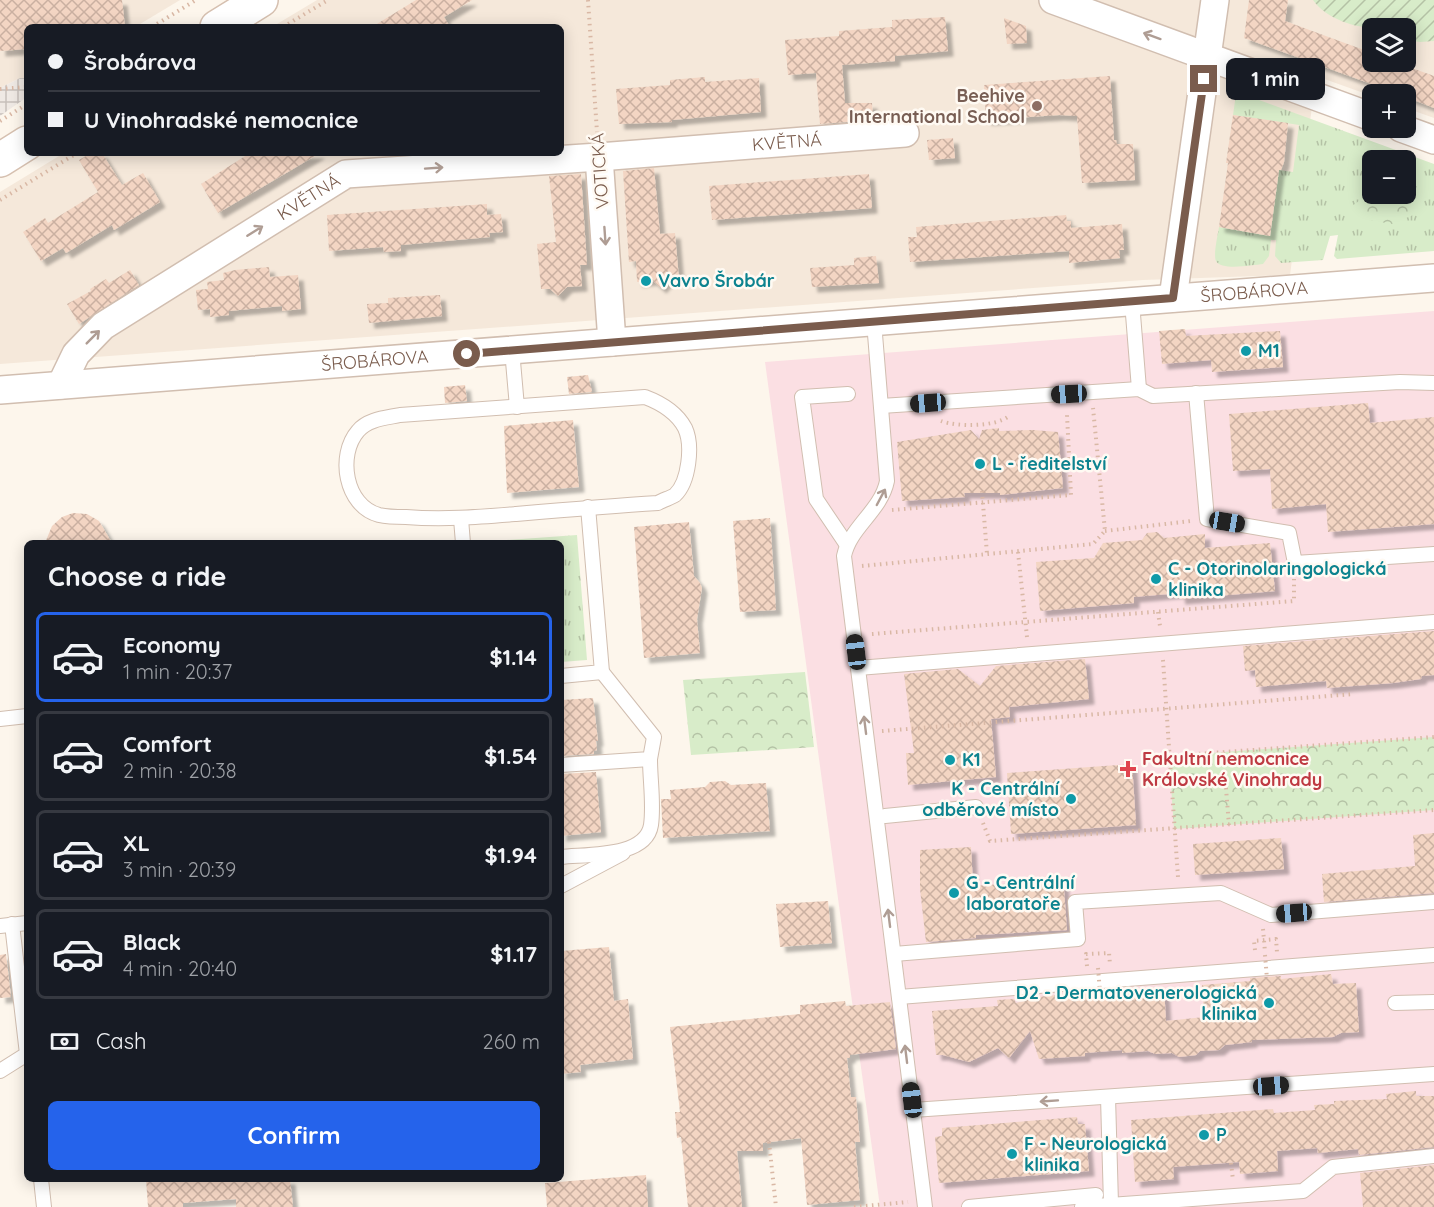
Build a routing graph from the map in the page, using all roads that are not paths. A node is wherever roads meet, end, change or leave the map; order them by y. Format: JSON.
{"nodes":[{"id":1,"x":261,"y":0,"type":"edge"},
{"id":2,"x":1053,"y":0,"type":"edge"},
{"id":3,"x":1215,"y":0,"type":"edge"},
{"id":4,"x":222,"y":24,"type":"edge"},
{"id":5,"x":1207,"y":56,"type":"junction"},
{"id":6,"x":1362,"y":113,"type":"edge"},
{"id":7,"x":905,"y":133,"type":"dead end"},
{"id":8,"x":1416,"y":133,"type":"edge"},
{"id":9,"x":1434,"y":140,"type":"edge"},
{"id":10,"x":24,"y":145,"type":"edge"},
{"id":11,"x":599,"y":157,"type":"junction"},
{"id":12,"x":0,"y":160,"type":"edge"},
{"id":13,"x":1434,"y":278,"type":"edge"},
{"id":14,"x":1173,"y":298,"type":"junction"},
{"id":15,"x":1132,"y":302,"type":"junction"},
{"id":16,"x":874,"y":322,"type":"junction"},
{"id":17,"x":612,"y":342,"type":"junction"},
{"id":18,"x":512,"y":350,"type":"junction"},
{"id":19,"x":1434,"y":383,"type":"edge"},
{"id":20,"x":61,"y":386,"type":"junction"},
{"id":21,"x":1139,"y":389,"type":"junction"},
{"id":22,"x":0,"y":390,"type":"edge"},
{"id":23,"x":1196,"y":393,"type":"junction"},
{"id":24,"x":848,"y":394,"type":"dead end"},
{"id":25,"x":881,"y":406,"type":"junction"},
{"id":26,"x":517,"y":407,"type":"junction"},
{"id":27,"x":588,"y":507,"type":"junction"},
{"id":28,"x":461,"y":519,"type":"junction"},
{"id":29,"x":463,"y":540,"type":"edge"},
{"id":30,"x":847,"y":545,"type":"junction"},
{"id":31,"x":1434,"y":554,"type":"edge"},
{"id":32,"x":1434,"y":622,"type":"edge"},
{"id":33,"x":858,"y":669,"type":"junction"},
{"id":34,"x":602,"y":672,"type":"junction"},
{"id":35,"x":564,"y":676,"type":"edge"},
{"id":36,"x":24,"y":716,"type":"edge"},
{"id":37,"x":0,"y":718,"type":"edge"},
{"id":38,"x":650,"y":759,"type":"junction"},
{"id":39,"x":564,"y":765,"type":"edge"},
{"id":40,"x":976,"y":807,"type":"road end"},
{"id":41,"x":885,"y":816,"type":"dead end"},
{"id":42,"x":634,"y":847,"type":"junction"},
{"id":43,"x":564,"y":857,"type":"edge"},
{"id":44,"x":564,"y":885,"type":"edge"},
{"id":45,"x":1434,"y":902,"type":"edge"},
{"id":46,"x":24,"y":923,"type":"edge"},
{"id":47,"x":6,"y":925,"type":"edge"},
{"id":48,"x":894,"y":954,"type":"junction"},
{"id":49,"x":1434,"y":955,"type":"edge"},
{"id":50,"x":899,"y":997,"type":"junction"},
{"id":51,"x":1395,"y":1002,"type":"dead end"},
{"id":52,"x":1434,"y":1002,"type":"edge"},
{"id":53,"x":24,"y":1036,"type":"edge"},
{"id":54,"x":24,"y":1056,"type":"edge"},
{"id":55,"x":0,"y":1071,"type":"edge"},
{"id":56,"x":1434,"y":1074,"type":"edge"},
{"id":57,"x":1108,"y":1097,"type":"junction"},
{"id":58,"x":913,"y":1110,"type":"junction"},
{"id":59,"x":1434,"y":1156,"type":"edge"},
{"id":60,"x":41,"y":1182,"type":"edge"},
{"id":61,"x":1096,"y":1195,"type":"dead end"},
{"id":62,"x":925,"y":1204,"type":"edge"},
{"id":63,"x":1111,"y":1204,"type":"junction"},
{"id":64,"x":44,"y":1207,"type":"edge"},
{"id":65,"x":969,"y":1207,"type":"edge"},
{"id":66,"x":1082,"y":1207,"type":"edge"}],
"edges":[{"from":1,"to":4,"type":"main road"},
{"from":5,"to":2,"type":"street","one_way":true},
{"from":3,"to":5,"type":"street"},
{"from":5,"to":6,"type":"street"},
{"from":5,"to":14,"type":"street"},
{"from":7,"to":11,"type":"street","name":"KVĚTNÁ"},
{"from":8,"to":9,"type":"street"},
{"from":10,"to":12,"type":"main road"},
{"from":11,"to":17,"type":"street","name":"VOTICKÁ","one_way":true},
{"from":20,"to":11,"type":"street","name":"KVĚTNÁ","one_way":true},
{"from":13,"to":14,"type":"street","name":"ŠROBÁROVA"},
{"from":14,"to":15,"type":"street","name":"ŠROBÁROVA"},
{"from":15,"to":16,"type":"street","name":"ŠROBÁROVA"},
{"from":15,"to":21,"type":"lane"},
{"from":16,"to":17,"type":"street","name":"ŠROBÁROVA"},
{"from":16,"to":25,"type":"lane"},
{"from":17,"to":18,"type":"street","name":"ŠROBÁROVA"},
{"from":18,"to":20,"type":"street","name":"ŠROBÁROVA"},
{"from":18,"to":26,"type":"lane"},
{"from":19,"to":23,"type":"lane"},
{"from":20,"to":22,"type":"street","name":"ŠROBÁROVA"},
{"from":21,"to":23,"type":"lane"},
{"from":21,"to":25,"type":"lane"},
{"from":23,"to":31,"type":"lane"},
{"from":24,"to":30,"type":"lane"},
{"from":30,"to":25,"type":"lane","one_way":true},
{"from":26,"to":27,"type":"lane"},
{"from":26,"to":28,"type":"lane"},
{"from":27,"to":28,"type":"lane"},
{"from":27,"to":34,"type":"lane"},
{"from":28,"to":29,"type":"lane"},
{"from":30,"to":33,"type":"lane"},
{"from":32,"to":33,"type":"lane"},
{"from":48,"to":33,"type":"lane","one_way":true},
{"from":34,"to":35,"type":"lane"},
{"from":34,"to":38,"type":"lane"},
{"from":36,"to":37,"type":"lane"},
{"from":38,"to":39,"type":"lane"},
{"from":38,"to":42,"type":"lane"},
{"from":40,"to":41,"type":"lane"},
{"from":42,"to":43,"type":"lane"},
{"from":42,"to":44,"type":"lane"},
{"from":45,"to":48,"type":"lane"},
{"from":46,"to":47,"type":"lane"},
{"from":47,"to":53,"type":"lane"},
{"from":48,"to":50,"type":"lane"},
{"from":49,"to":50,"type":"lane"},
{"from":58,"to":50,"type":"lane","one_way":true},
{"from":51,"to":52,"type":"lane"},
{"from":54,"to":55,"type":"lane"},
{"from":56,"to":57,"type":"lane"},
{"from":57,"to":58,"type":"lane","one_way":true},
{"from":57,"to":63,"type":"lane"},
{"from":58,"to":62,"type":"lane"},
{"from":59,"to":63,"type":"lane"},
{"from":60,"to":64,"type":"lane"},
{"from":61,"to":65,"type":"lane"},
{"from":63,"to":66,"type":"lane"}]}
